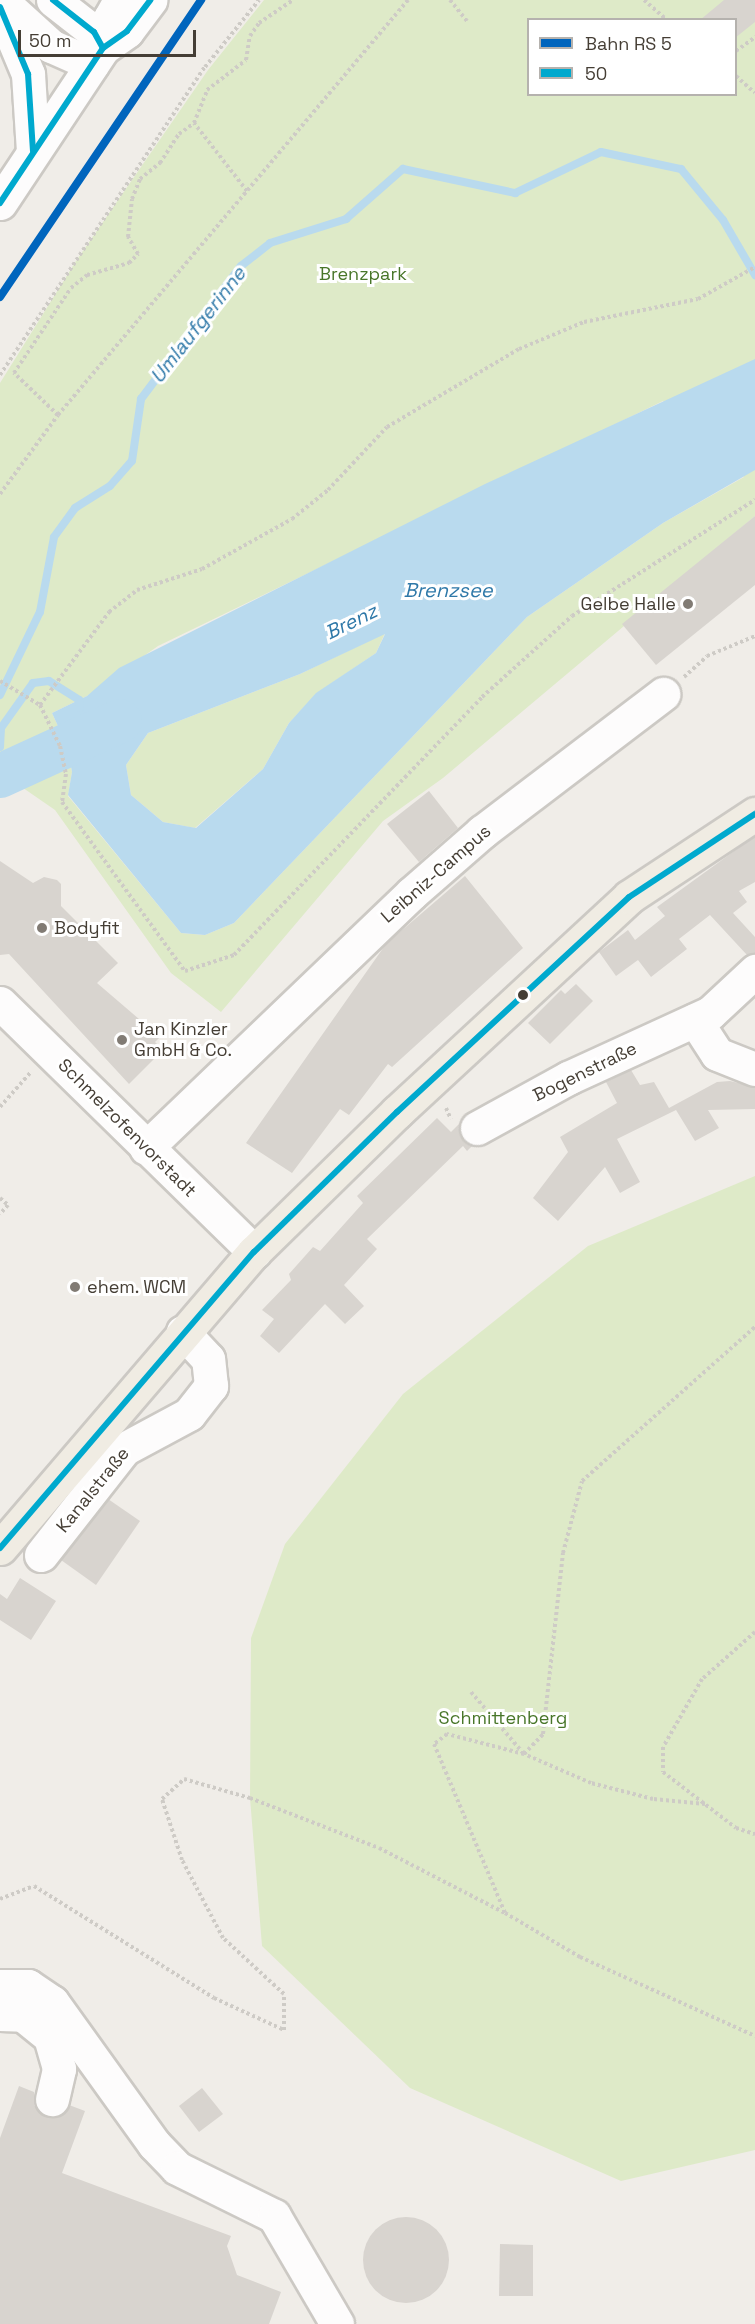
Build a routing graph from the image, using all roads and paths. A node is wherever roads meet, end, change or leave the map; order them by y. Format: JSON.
{"nodes":[{"id":1,"x":0,"y":0,"type":"edge"},
{"id":2,"x":53,"y":0,"type":"edge"},
{"id":3,"x":120,"y":0,"type":"edge"},
{"id":4,"x":150,"y":0,"type":"edge"},
{"id":5,"x":259,"y":0,"type":"edge"},
{"id":6,"x":293,"y":0,"type":"edge"},
{"id":7,"x":408,"y":0,"type":"edge"},
{"id":8,"x":450,"y":0,"type":"edge"},
{"id":9,"x":644,"y":0,"type":"edge"},
{"id":10,"x":0,"y":7,"type":"edge"},
{"id":11,"x":665,"y":18,"type":"edge"},
{"id":12,"x":467,"y":21,"type":"dead end"},
{"id":13,"x":755,"y":37,"type":"edge"},
{"id":14,"x":737,"y":50,"type":"edge"},
{"id":15,"x":98,"y":56,"type":"junction"},
{"id":16,"x":737,"y":77,"type":"edge"},
{"id":17,"x":754,"y":90,"type":"edge"},
{"id":18,"x":194,"y":123,"type":"junction"},
{"id":19,"x":33,"y":151,"type":"junction"},
{"id":20,"x":247,"y":191,"type":"junction"},
{"id":21,"x":0,"y":203,"type":"edge"},
{"id":22,"x":755,"y":267,"type":"edge"},
{"id":23,"x":0,"y":375,"type":"edge"},
{"id":24,"x":58,"y":415,"type":"junction"},
{"id":25,"x":0,"y":494,"type":"edge"},
{"id":26,"x":755,"y":500,"type":"edge"},
{"id":27,"x":755,"y":636,"type":"edge"},
{"id":28,"x":0,"y":681,"type":"edge"},
{"id":29,"x":663,"y":694,"type":"joint"},
{"id":30,"x":40,"y":705,"type":"junction"},
{"id":31,"x":755,"y":814,"type":"edge"},
{"id":32,"x":755,"y":971,"type":"edge"},
{"id":33,"x":0,"y":1003,"type":"edge"},
{"id":34,"x":696,"y":1020,"type":"junction"},
{"id":35,"x":50,"y":1051,"type":"junction"},
{"id":36,"x":755,"y":1069,"type":"edge"},
{"id":37,"x":0,"y":1107,"type":"edge"},
{"id":38,"x":477,"y":1128,"type":"dead end"},
{"id":39,"x":146,"y":1148,"type":"junction"},
{"id":40,"x":0,"y":1197,"type":"edge"},
{"id":41,"x":0,"y":1214,"type":"edge"},
{"id":42,"x":254,"y":1252,"type":"junction"},
{"id":43,"x":755,"y":1327,"type":"edge"},
{"id":44,"x":183,"y":1332,"type":"junction"},
{"id":45,"x":0,"y":1548,"type":"edge"},
{"id":46,"x":41,"y":1555,"type":"dead end"},
{"id":47,"x":755,"y":1632,"type":"edge"},
{"id":48,"x":471,"y":1692,"type":"dead end"},
{"id":49,"x":524,"y":1754,"type":"junction"},
{"id":50,"x":705,"y":1804,"type":"junction"},
{"id":51,"x":755,"y":1834,"type":"edge"},
{"id":52,"x":0,"y":1899,"type":"edge"},
{"id":53,"x":505,"y":1913,"type":"junction"},
{"id":54,"x":0,"y":1986,"type":"edge"},
{"id":55,"x":0,"y":2014,"type":"edge"},
{"id":56,"x":755,"y":2037,"type":"edge"},
{"id":57,"x":52,"y":2099,"type":"dead end"},
{"id":58,"x":337,"y":2324,"type":"edge"}],
"edges":[{"from":1,"to":15,"type":"street"},
{"from":2,"to":15,"type":"street"},
{"from":3,"to":15,"type":"street"},
{"from":4,"to":15,"type":"street"},
{"from":5,"to":23,"type":"path"},
{"from":6,"to":18,"type":"path"},
{"from":7,"to":20,"type":"path"},
{"from":8,"to":12,"type":"path"},
{"from":9,"to":11,"type":"path"},
{"from":10,"to":19,"type":"street"},
{"from":13,"to":14,"type":"path"},
{"from":15,"to":19,"type":"street"},
{"from":16,"to":17,"type":"path"},
{"from":18,"to":20,"type":"path"},
{"from":18,"to":24,"type":"path"},
{"from":19,"to":21,"type":"street"},
{"from":20,"to":24,"type":"path"},
{"from":22,"to":30,"type":"path"},
{"from":24,"to":25,"type":"path"},
{"from":26,"to":30,"type":"path"},
{"from":27,"to":29,"type":"path"},
{"from":28,"to":30,"type":"path"},
{"from":29,"to":39,"type":"street","name":"Leibniz-Campus"},
{"from":31,"to":42,"type":"main road","name":"Kanalstraße"},
{"from":32,"to":34,"type":"street","name":"Bogenstraße"},
{"from":33,"to":35,"type":"street","name":"Schmelzofenvorstadt"},
{"from":34,"to":36,"type":"street"},
{"from":34,"to":38,"type":"street","name":"Bogenstraße"},
{"from":35,"to":37,"type":"path"},
{"from":35,"to":39,"type":"street","name":"Schmelzofenvorstadt"},
{"from":39,"to":42,"type":"street","name":"Schmelzofenvorstadt"},
{"from":40,"to":41,"type":"path"},
{"from":42,"to":44,"type":"main road","name":"Kanalstraße"},
{"from":43,"to":49,"type":"path"},
{"from":44,"to":45,"type":"main road","name":"Kanalstraße"},
{"from":44,"to":46,"type":"street","name":"Kanalstraße"},
{"from":47,"to":50,"type":"path"},
{"from":48,"to":49,"type":"path"},
{"from":49,"to":50,"type":"path"},
{"from":49,"to":53,"type":"path"},
{"from":50,"to":51,"type":"path"},
{"from":52,"to":53,"type":"path"},
{"from":53,"to":56,"type":"path"},
{"from":54,"to":58,"type":"street"},
{"from":55,"to":57,"type":"street"}]}
